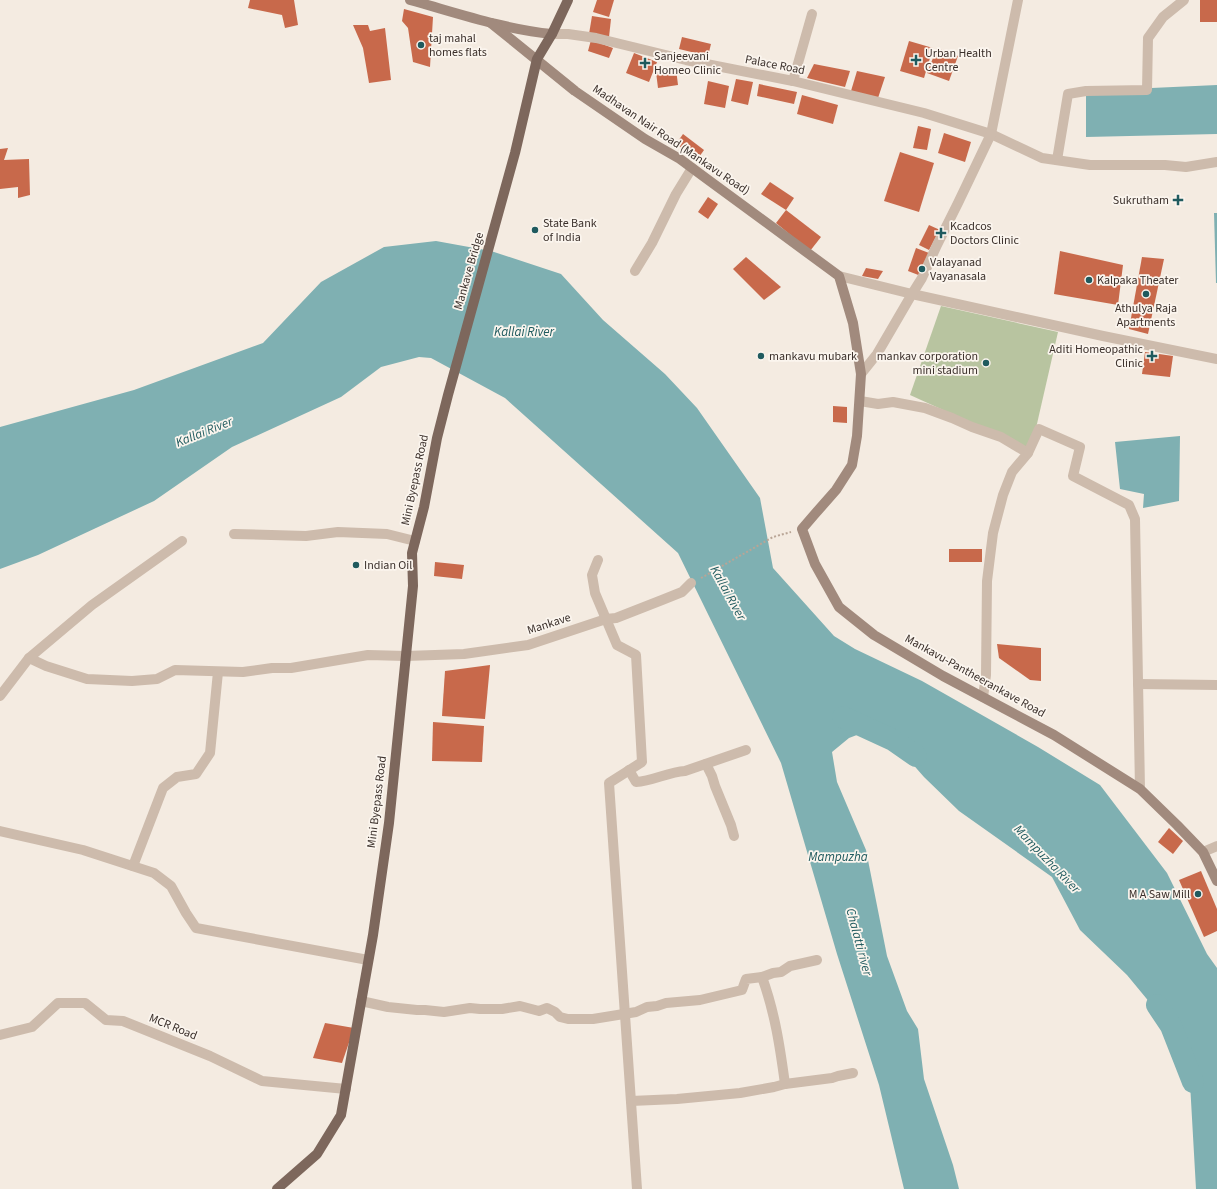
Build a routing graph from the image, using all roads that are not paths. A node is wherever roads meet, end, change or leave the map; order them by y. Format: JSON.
{"nodes":[{"id":1,"x":410,"y":0,"type":"edge"},
{"id":2,"x":568,"y":0,"type":"edge"},
{"id":3,"x":1018,"y":0,"type":"edge"},
{"id":4,"x":1184,"y":0,"type":"edge"},
{"id":5,"x":812,"y":14,"type":"dead end"},
{"id":6,"x":491,"y":23,"type":"junction"},
{"id":7,"x":552,"y":34,"type":"junction"},
{"id":8,"x":537,"y":59,"type":"junction"},
{"id":9,"x":793,"y":81,"type":"junction"},
{"id":10,"x":991,"y":134,"type":"junction"},
{"id":11,"x":1057,"y":160,"type":"junction"},
{"id":12,"x":1217,"y":162,"type":"edge"},
{"id":13,"x":692,"y":168,"type":"junction"},
{"id":14,"x":635,"y":271,"type":"dead end"},
{"id":15,"x":839,"y":276,"type":"junction"},
{"id":16,"x":912,"y":294,"type":"junction"},
{"id":17,"x":1217,"y":360,"type":"edge"},
{"id":18,"x":861,"y":374,"type":"junction"},
{"id":19,"x":448,"y":395,"type":"joint"},
{"id":20,"x":860,"y":401,"type":"junction"},
{"id":21,"x":1028,"y":453,"type":"junction"},
{"id":22,"x":234,"y":534,"type":"dead end"},
{"id":23,"x":182,"y":540,"type":"dead end"},
{"id":24,"x":415,"y":541,"type":"junction"},
{"id":25,"x":598,"y":560,"type":"dead end"},
{"id":26,"x":691,"y":583,"type":"road end"},
{"id":27,"x":606,"y":619,"type":"junction"},
{"id":28,"x":406,"y":656,"type":"junction"},
{"id":29,"x":29,"y":658,"type":"junction"},
{"id":30,"x":218,"y":672,"type":"junction"},
{"id":31,"x":1138,"y":684,"type":"junction"},
{"id":32,"x":1217,"y":685,"type":"edge"},
{"id":33,"x":0,"y":696,"type":"edge"},
{"id":34,"x":983,"y":697,"type":"junction"},
{"id":35,"x":746,"y":750,"type":"dead end"},
{"id":36,"x":706,"y":764,"type":"junction"},
{"id":37,"x":629,"y":770,"type":"junction"},
{"id":38,"x":1140,"y":789,"type":"junction"},
{"id":39,"x":0,"y":831,"type":"edge"},
{"id":40,"x":734,"y":836,"type":"dead end"},
{"id":41,"x":1217,"y":846,"type":"edge"},
{"id":42,"x":1203,"y":852,"type":"junction"},
{"id":43,"x":133,"y":866,"type":"junction"},
{"id":44,"x":1217,"y":881,"type":"edge"},
{"id":45,"x":368,"y":960,"type":"junction"},
{"id":46,"x":818,"y":960,"type":"dead end"},
{"id":47,"x":762,"y":977,"type":"junction"},
{"id":48,"x":361,"y":1000,"type":"junction"},
{"id":49,"x":625,"y":1014,"type":"junction"},
{"id":50,"x":0,"y":1035,"type":"edge"},
{"id":51,"x":853,"y":1073,"type":"dead end"},
{"id":52,"x":785,"y":1084,"type":"junction"},
{"id":53,"x":346,"y":1089,"type":"junction"},
{"id":54,"x":631,"y":1101,"type":"junction"},
{"id":55,"x":277,"y":1189,"type":"edge"},
{"id":56,"x":637,"y":1189,"type":"edge"}],
"edges":[{"from":1,"to":6,"type":"main road","name":"Madhavan Nair Road (Mankavu Road)"},
{"from":2,"to":7,"type":"main road"},
{"from":3,"to":10,"type":"street"},
{"from":4,"to":11,"type":"street"},
{"from":5,"to":9,"type":"street"},
{"from":6,"to":7,"type":"main road","name":"Madhavan Nair Road (Mankavu Road)"},
{"from":6,"to":8,"type":"main road","name":"Madhavan Nair Road (Mankavu Road)"},
{"from":7,"to":8,"type":"main road"},
{"from":7,"to":9,"type":"street","name":"Palace Road"},
{"from":8,"to":13,"type":"main road","name":"Madhavan Nair Road (Mankavu Road)"},
{"from":8,"to":19,"type":"main road","name":"Mankave Bridge"},
{"from":9,"to":10,"type":"street","name":"Palace Road"},
{"from":10,"to":11,"type":"street","name":"Palace Road"},
{"from":10,"to":16,"type":"street"},
{"from":11,"to":12,"type":"street","name":"Palace Road"},
{"from":13,"to":14,"type":"street"},
{"from":13,"to":15,"type":"main road","name":"Madhavan Nair Road (Mankavu Road)"},
{"from":15,"to":16,"type":"street"},
{"from":15,"to":18,"type":"main road"},
{"from":16,"to":17,"type":"street"},
{"from":16,"to":18,"type":"street"},
{"from":18,"to":20,"type":"main road"},
{"from":19,"to":24,"type":"main road","name":"Mini Byepass Road"},
{"from":20,"to":21,"type":"street"},
{"from":20,"to":34,"type":"main road","name":"Mankavu-Pantheerankave Road"},
{"from":21,"to":31,"type":"street"},
{"from":21,"to":34,"type":"street"},
{"from":22,"to":24,"type":"street"},
{"from":23,"to":29,"type":"street"},
{"from":24,"to":28,"type":"main road","name":"Mini Byepass Road"},
{"from":25,"to":27,"type":"street"},
{"from":26,"to":27,"type":"street","name":"Mankave"},
{"from":27,"to":28,"type":"street","name":"Mankave"},
{"from":27,"to":37,"type":"street"},
{"from":28,"to":30,"type":"street","name":"Mankave"},
{"from":28,"to":45,"type":"main road","name":"Mini Byepass Road"},
{"from":29,"to":30,"type":"street","name":"Mankave"},
{"from":29,"to":33,"type":"street"},
{"from":30,"to":43,"type":"street"},
{"from":31,"to":32,"type":"street"},
{"from":31,"to":38,"type":"street"},
{"from":34,"to":38,"type":"main road","name":"Mankavu-Pantheerankave Road"},
{"from":35,"to":36,"type":"street"},
{"from":36,"to":37,"type":"street"},
{"from":36,"to":40,"type":"street"},
{"from":37,"to":49,"type":"street"},
{"from":38,"to":42,"type":"main road","name":"Mankavu-Pantheerankave Road"},
{"from":39,"to":43,"type":"street"},
{"from":41,"to":42,"type":"street"},
{"from":42,"to":44,"type":"main road","name":"Mankavu-Pantheerankave Road"},
{"from":43,"to":45,"type":"street"},
{"from":45,"to":48,"type":"main road","name":"Mini Byepass Road"},
{"from":46,"to":47,"type":"street"},
{"from":47,"to":49,"type":"street"},
{"from":47,"to":52,"type":"street"},
{"from":48,"to":49,"type":"street"},
{"from":48,"to":53,"type":"main road","name":"Mini Byepass Road"},
{"from":49,"to":54,"type":"street"},
{"from":50,"to":53,"type":"street","name":"MCR Road"},
{"from":51,"to":52,"type":"street"},
{"from":52,"to":54,"type":"street"},
{"from":53,"to":55,"type":"main road","name":"Mini Byepass Road"},
{"from":54,"to":56,"type":"street"}]}
